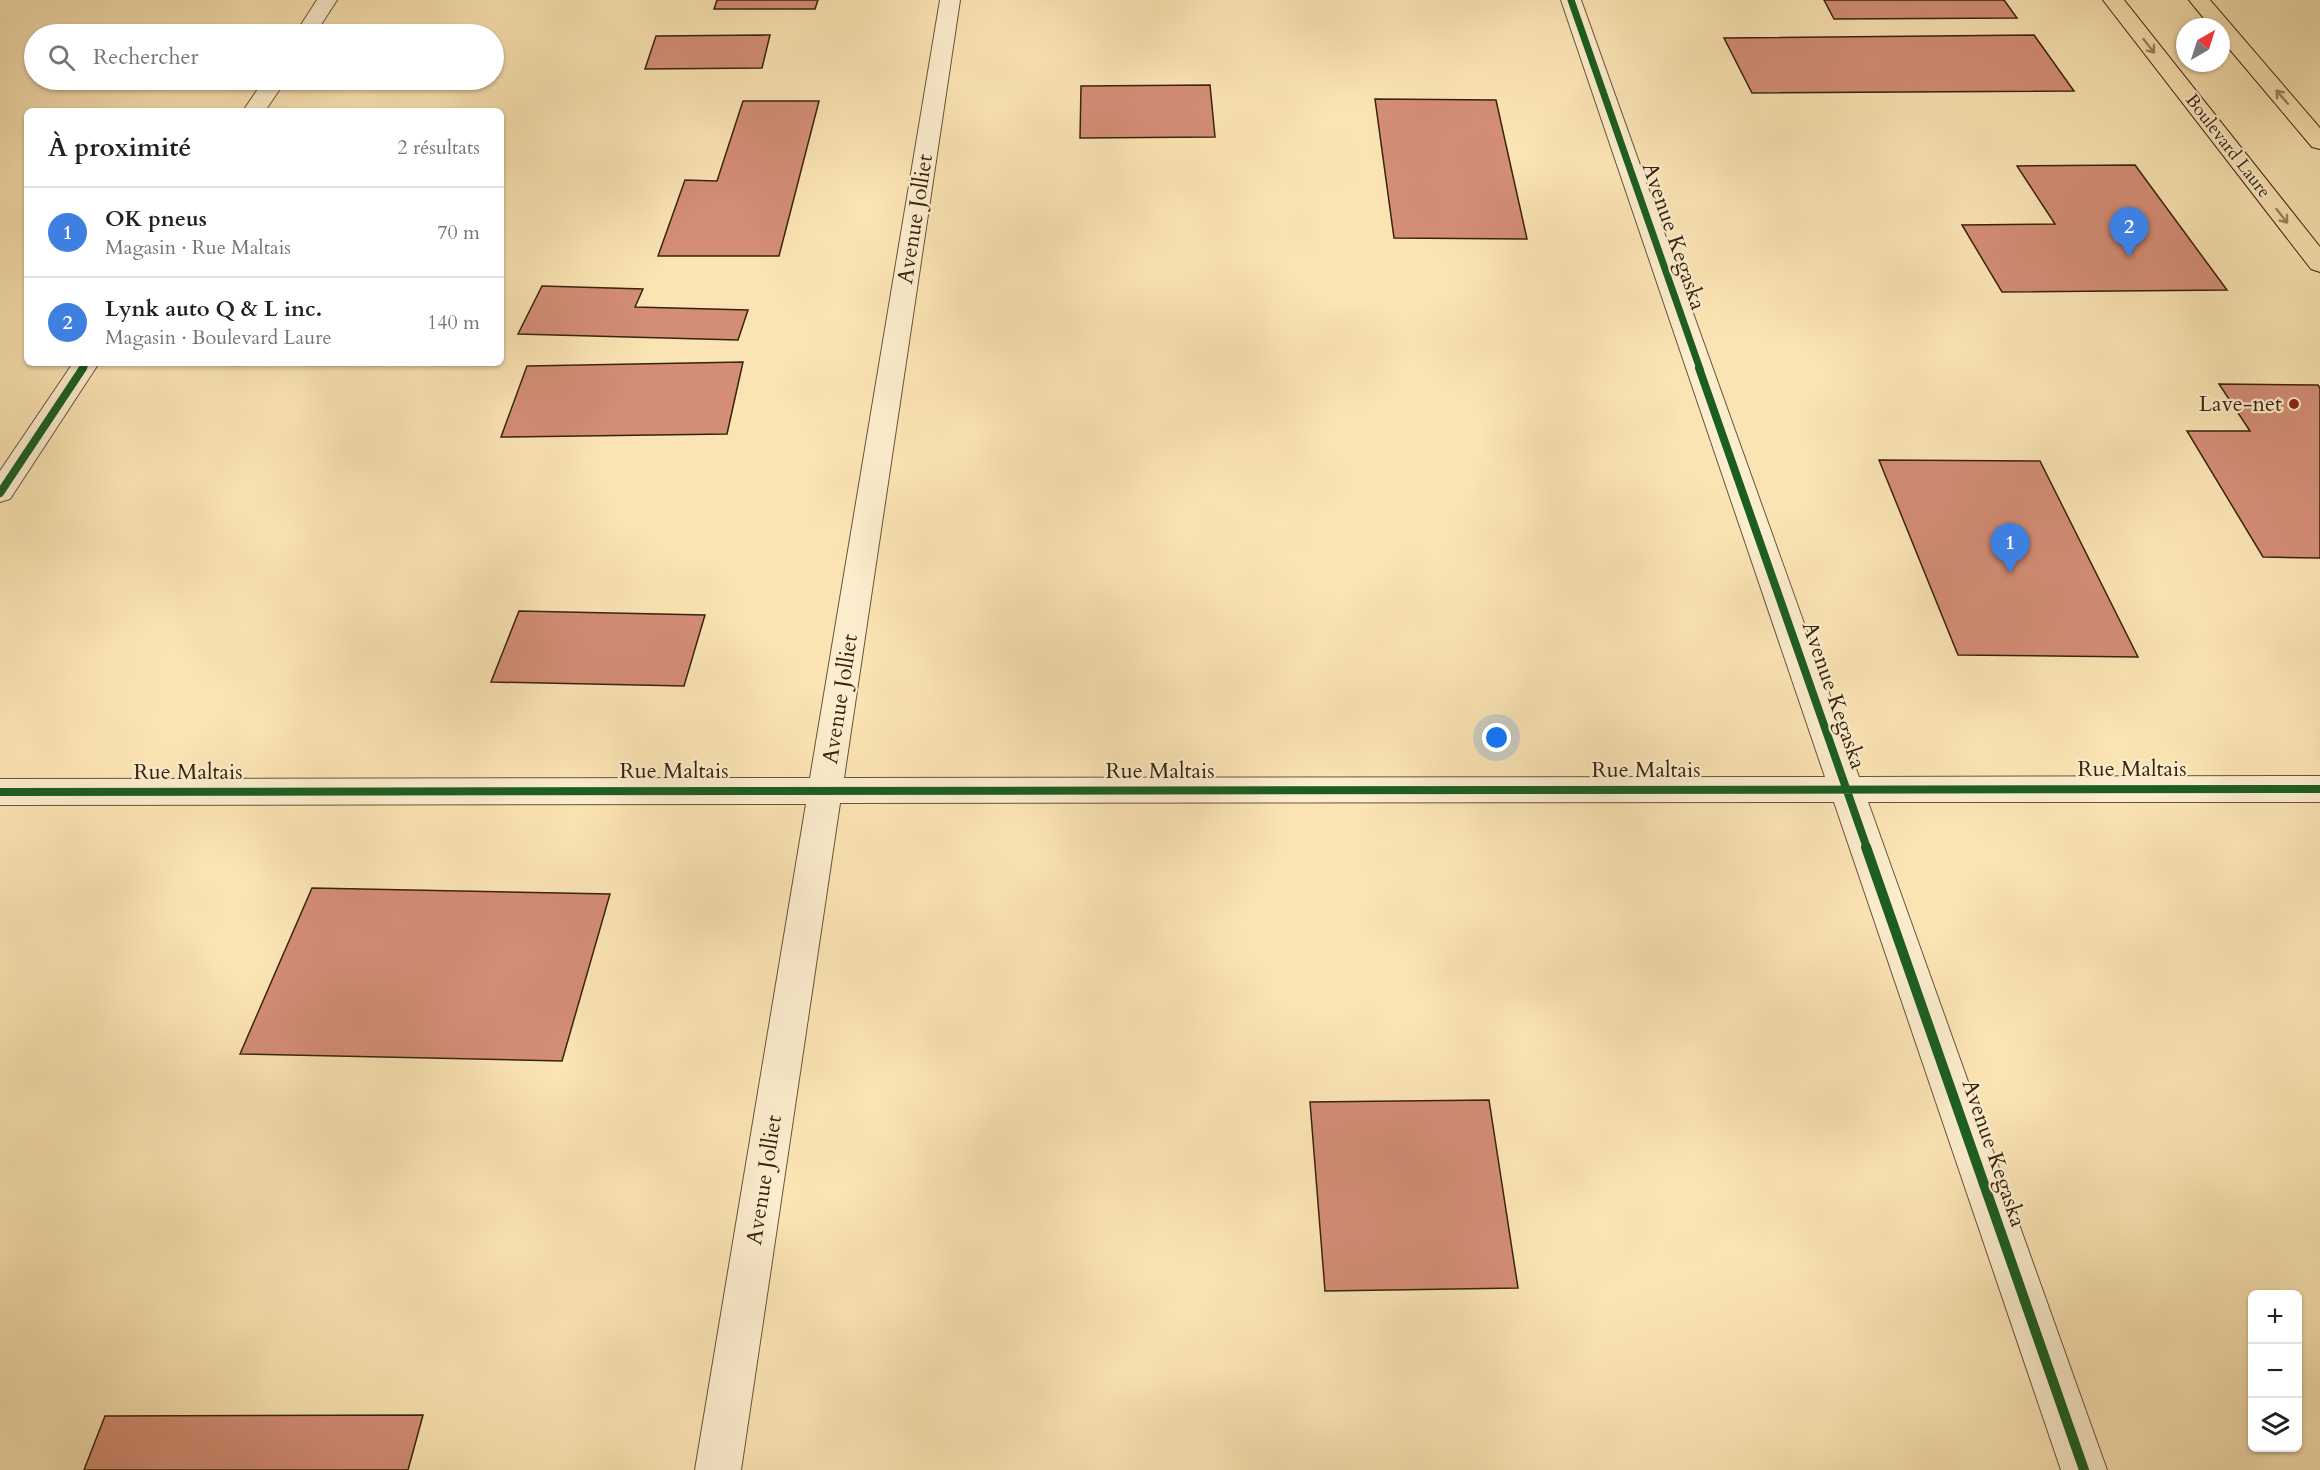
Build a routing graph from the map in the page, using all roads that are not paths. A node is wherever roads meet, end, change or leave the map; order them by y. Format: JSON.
{"nodes":[{"id":1,"x":327,"y":0,"type":"edge"},
{"id":2,"x":950,"y":0,"type":"edge"},
{"id":3,"x":1571,"y":0,"type":"edge"},
{"id":4,"x":2113,"y":0,"type":"edge"},
{"id":5,"x":2199,"y":0,"type":"edge"},
{"id":6,"x":311,"y":24,"type":"edge"},
{"id":7,"x":268,"y":90,"type":"edge"},
{"id":8,"x":256,"y":108,"type":"edge"},
{"id":9,"x":2320,"y":142,"type":"edge"},
{"id":10,"x":2320,"y":264,"type":"edge"},
{"id":11,"x":84,"y":366,"type":"edge"},
{"id":12,"x":0,"y":493,"type":"edge"},
{"id":13,"x":1846,"y":789,"type":"junction"},
{"id":14,"x":2320,"y":789,"type":"edge"},
{"id":15,"x":825,"y":791,"type":"junction"},
{"id":16,"x":0,"y":792,"type":"edge"},
{"id":17,"x":718,"y":1470,"type":"edge"},
{"id":18,"x":2084,"y":1470,"type":"edge"}],
"edges":[{"from":1,"to":6,"type":"street"},
{"from":2,"to":15,"type":"street","name":"Avenue Jolliet"},
{"from":3,"to":13,"type":"street","name":"Avenue Kegaska"},
{"from":4,"to":10,"type":"highway","name":"Boulevard Laure","one_way":true},
{"from":9,"to":5,"type":"highway","one_way":true},
{"from":7,"to":8,"type":"street"},
{"from":11,"to":12,"type":"street"},
{"from":13,"to":14,"type":"street","name":"Rue Maltais"},
{"from":13,"to":15,"type":"street","name":"Rue Maltais"},
{"from":13,"to":18,"type":"street","name":"Avenue Kegaska"},
{"from":15,"to":16,"type":"street","name":"Rue Maltais"},
{"from":15,"to":17,"type":"street","name":"Avenue Jolliet"}]}
